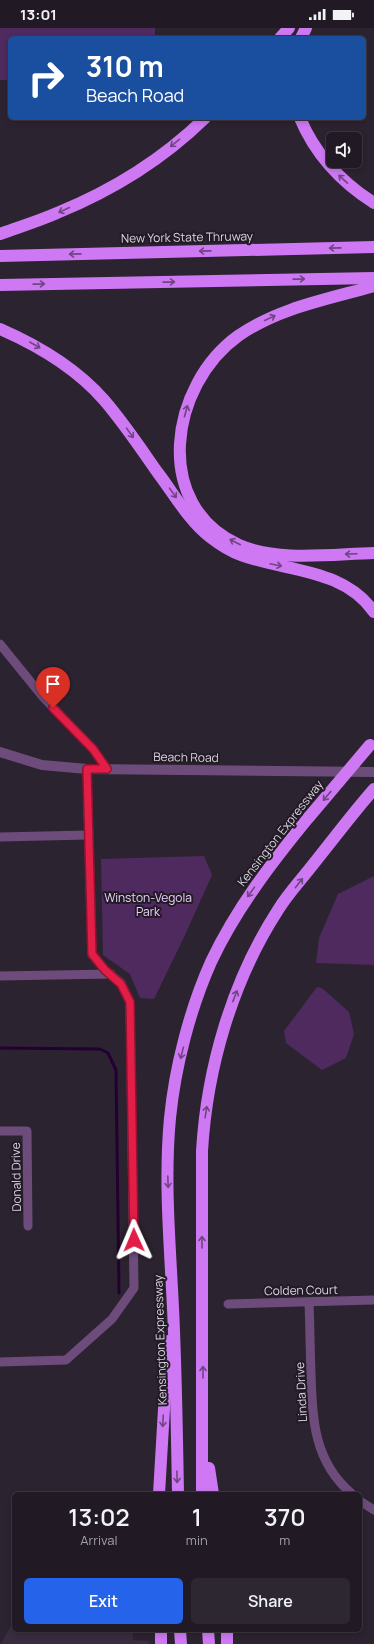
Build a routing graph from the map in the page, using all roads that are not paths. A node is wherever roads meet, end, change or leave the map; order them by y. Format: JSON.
{"nodes":[{"id":1,"x":289,"y":28,"type":"edge"},
{"id":2,"x":282,"y":36,"type":"edge"},
{"id":3,"x":202,"y":120,"type":"edge"},
{"id":4,"x":301,"y":120,"type":"edge"},
{"id":5,"x":374,"y":203,"type":"edge"},
{"id":6,"x":0,"y":234,"type":"edge"},
{"id":7,"x":374,"y":247,"type":"edge"},
{"id":8,"x":0,"y":256,"type":"edge"},
{"id":9,"x":374,"y":278,"type":"edge"},
{"id":10,"x":0,"y":285,"type":"edge"},
{"id":11,"x":374,"y":286,"type":"edge"},
{"id":12,"x":0,"y":329,"type":"edge"},
{"id":13,"x":374,"y":553,"type":"edge"},
{"id":14,"x":374,"y":612,"type":"edge"},
{"id":15,"x":0,"y":644,"type":"edge"},
{"id":16,"x":372,"y":742,"type":"edge"},
{"id":17,"x":0,"y":752,"type":"edge"},
{"id":18,"x":87,"y":769,"type":"junction"},
{"id":19,"x":107,"y":769,"type":"junction"},
{"id":20,"x":374,"y":772,"type":"edge"},
{"id":21,"x":374,"y":789,"type":"edge"},
{"id":22,"x":88,"y":835,"type":"junction"},
{"id":23,"x":0,"y":837,"type":"edge"},
{"id":24,"x":111,"y":974,"type":"junction"},
{"id":25,"x":0,"y":976,"type":"edge"},
{"id":26,"x":0,"y":1131,"type":"edge"},
{"id":27,"x":28,"y":1226,"type":"dead end"},
{"id":28,"x":172,"y":1270,"type":"junction"},
{"id":29,"x":374,"y":1300,"type":"edge"},
{"id":30,"x":309,"y":1302,"type":"junction"},
{"id":31,"x":228,"y":1304,"type":"dead end"},
{"id":32,"x":0,"y":1362,"type":"edge"},
{"id":33,"x":203,"y":1411,"type":"junction"},
{"id":34,"x":159,"y":1492,"type":"edge"},
{"id":35,"x":178,"y":1492,"type":"edge"},
{"id":36,"x":202,"y":1492,"type":"edge"},
{"id":37,"x":213,"y":1492,"type":"edge"},
{"id":38,"x":350,"y":1492,"type":"edge"},
{"id":39,"x":362,"y":1504,"type":"edge"},
{"id":40,"x":374,"y":1510,"type":"edge"},
{"id":41,"x":161,"y":1632,"type":"edge"},
{"id":42,"x":180,"y":1632,"type":"edge"},
{"id":43,"x":208,"y":1632,"type":"edge"},
{"id":44,"x":227,"y":1632,"type":"edge"},
{"id":45,"x":161,"y":1644,"type":"edge"},
{"id":46,"x":181,"y":1644,"type":"edge"},
{"id":47,"x":209,"y":1644,"type":"edge"},
{"id":48,"x":227,"y":1644,"type":"edge"}],
"edges":[{"from":1,"to":2,"type":"highway"},
{"from":3,"to":6,"type":"highway","one_way":true},
{"from":5,"to":4,"type":"highway","one_way":true},
{"from":7,"to":8,"type":"highway","name":"New York State Thruway","one_way":true},
{"from":10,"to":9,"type":"highway","one_way":true},
{"from":13,"to":11,"type":"highway","one_way":true},
{"from":12,"to":14,"type":"highway","one_way":true},
{"from":15,"to":19,"type":"street"},
{"from":16,"to":28,"type":"highway","name":"Kensington Expressway","one_way":true,"bridge":true},
{"from":17,"to":18,"type":"street","name":"Beach Road"},
{"from":18,"to":19,"type":"street","name":"Beach Road"},
{"from":18,"to":22,"type":"street"},
{"from":19,"to":20,"type":"street","name":"Beach Road"},
{"from":33,"to":21,"type":"highway","one_way":true},
{"from":22,"to":23,"type":"street"},
{"from":22,"to":24,"type":"street"},
{"from":24,"to":25,"type":"street"},
{"from":24,"to":32,"type":"street"},
{"from":26,"to":27,"type":"street","name":"Donald Drive"},
{"from":28,"to":34,"type":"highway","one_way":true},
{"from":28,"to":35,"type":"highway","name":"Kensington Expressway","one_way":true},
{"from":29,"to":30,"type":"street","name":"Colden Court"},
{"from":30,"to":31,"type":"street","name":"Colden Court"},
{"from":30,"to":38,"type":"street","name":"Linda Drive"},
{"from":33,"to":36,"type":"highway"},
{"from":33,"to":37,"type":"highway"},
{"from":39,"to":40,"type":"street"},
{"from":41,"to":45,"type":"highway"},
{"from":42,"to":46,"type":"highway"},
{"from":43,"to":47,"type":"highway"},
{"from":44,"to":48,"type":"highway"}]}
